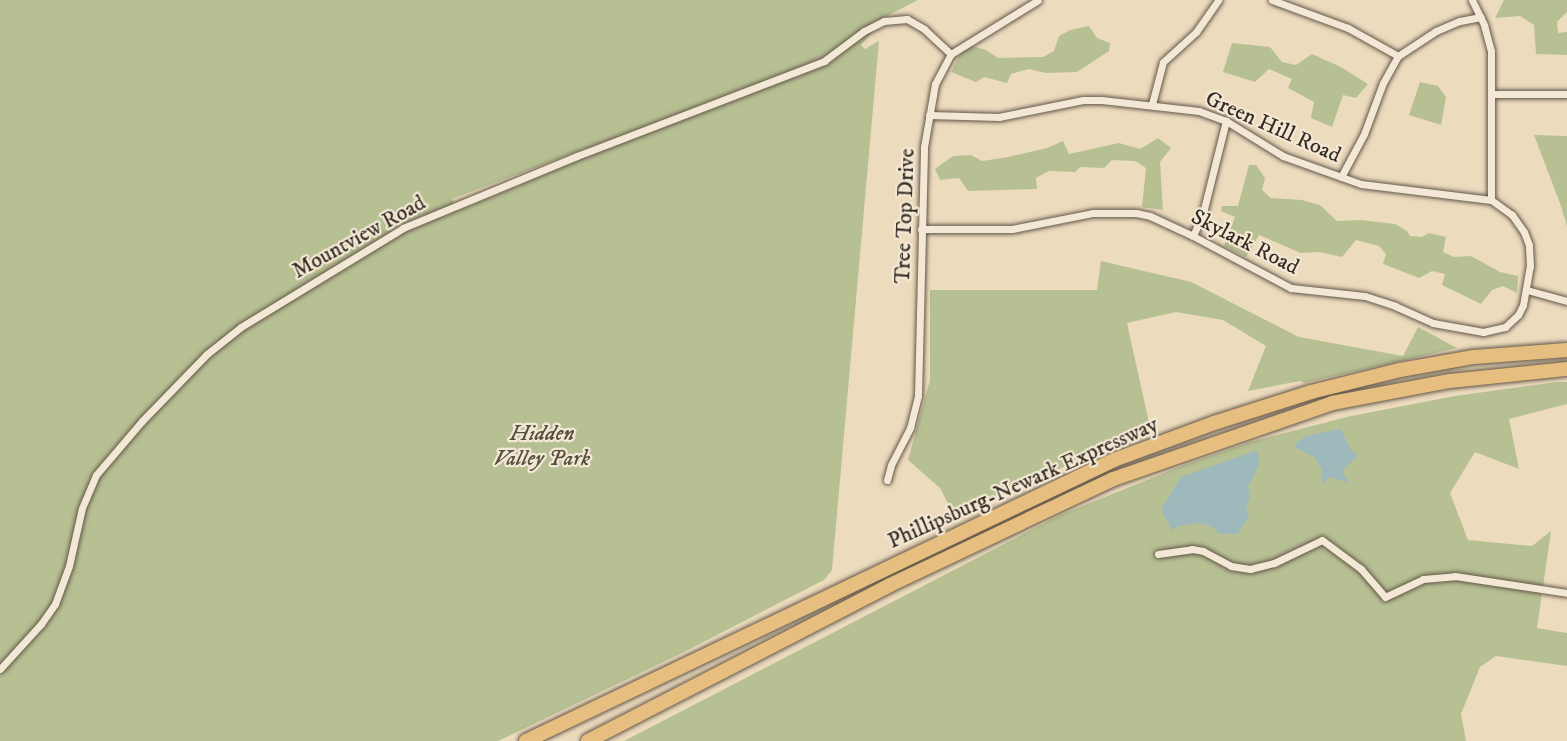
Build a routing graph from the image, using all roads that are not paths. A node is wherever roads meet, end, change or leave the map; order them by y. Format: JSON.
{"nodes":[{"id":1,"x":1038,"y":0,"type":"edge"},
{"id":2,"x":1218,"y":0,"type":"edge"},
{"id":3,"x":1272,"y":0,"type":"edge"},
{"id":4,"x":1472,"y":0,"type":"edge"},
{"id":5,"x":1481,"y":17,"type":"junction"},
{"id":6,"x":951,"y":54,"type":"junction"},
{"id":7,"x":1398,"y":56,"type":"junction"},
{"id":8,"x":1492,"y":94,"type":"junction"},
{"id":9,"x":1567,"y":94,"type":"edge"},
{"id":10,"x":1152,"y":104,"type":"junction"},
{"id":11,"x":929,"y":115,"type":"junction"},
{"id":12,"x":1226,"y":121,"type":"junction"},
{"id":13,"x":1341,"y":177,"type":"junction"},
{"id":14,"x":1491,"y":201,"type":"junction"},
{"id":15,"x":921,"y":229,"type":"junction"},
{"id":16,"x":1193,"y":236,"type":"junction"},
{"id":17,"x":1527,"y":290,"type":"junction"},
{"id":18,"x":1567,"y":302,"type":"edge"},
{"id":19,"x":1567,"y":350,"type":"edge"},
{"id":20,"x":1567,"y":369,"type":"edge"},
{"id":21,"x":887,"y":480,"type":"dead end"},
{"id":22,"x":1158,"y":554,"type":"dead end"},
{"id":23,"x":1567,"y":593,"type":"edge"},
{"id":24,"x":0,"y":669,"type":"edge"},
{"id":25,"x":526,"y":741,"type":"edge"},
{"id":26,"x":588,"y":741,"type":"edge"}],
"edges":[{"from":1,"to":6,"type":"street"},
{"from":2,"to":10,"type":"street"},
{"from":3,"to":7,"type":"street"},
{"from":4,"to":5,"type":"street"},
{"from":5,"to":7,"type":"street"},
{"from":5,"to":8,"type":"street"},
{"from":6,"to":11,"type":"street","name":"Tree Top Drive"},
{"from":6,"to":24,"type":"street","name":"Mountview Road"},
{"from":7,"to":13,"type":"street"},
{"from":8,"to":9,"type":"street"},
{"from":8,"to":14,"type":"street"},
{"from":10,"to":11,"type":"street","name":"Green Hill Road"},
{"from":10,"to":12,"type":"street","name":"Green Hill Road"},
{"from":11,"to":15,"type":"street","name":"Tree Top Drive"},
{"from":12,"to":13,"type":"street","name":"Green Hill Road"},
{"from":12,"to":16,"type":"street"},
{"from":13,"to":14,"type":"street","name":"Green Hill Road"},
{"from":14,"to":17,"type":"street"},
{"from":15,"to":16,"type":"street","name":"Skylark Road"},
{"from":15,"to":21,"type":"street","name":"Tree Top Drive"},
{"from":16,"to":17,"type":"street","name":"Skylark Road"},
{"from":17,"to":18,"type":"street"},
{"from":19,"to":25,"type":"highway","name":"Phillipsburg-Newark Expressway"},
{"from":20,"to":26,"type":"highway","name":"Phillipsburg-Newark Expressway"},
{"from":22,"to":23,"type":"street"}]}
